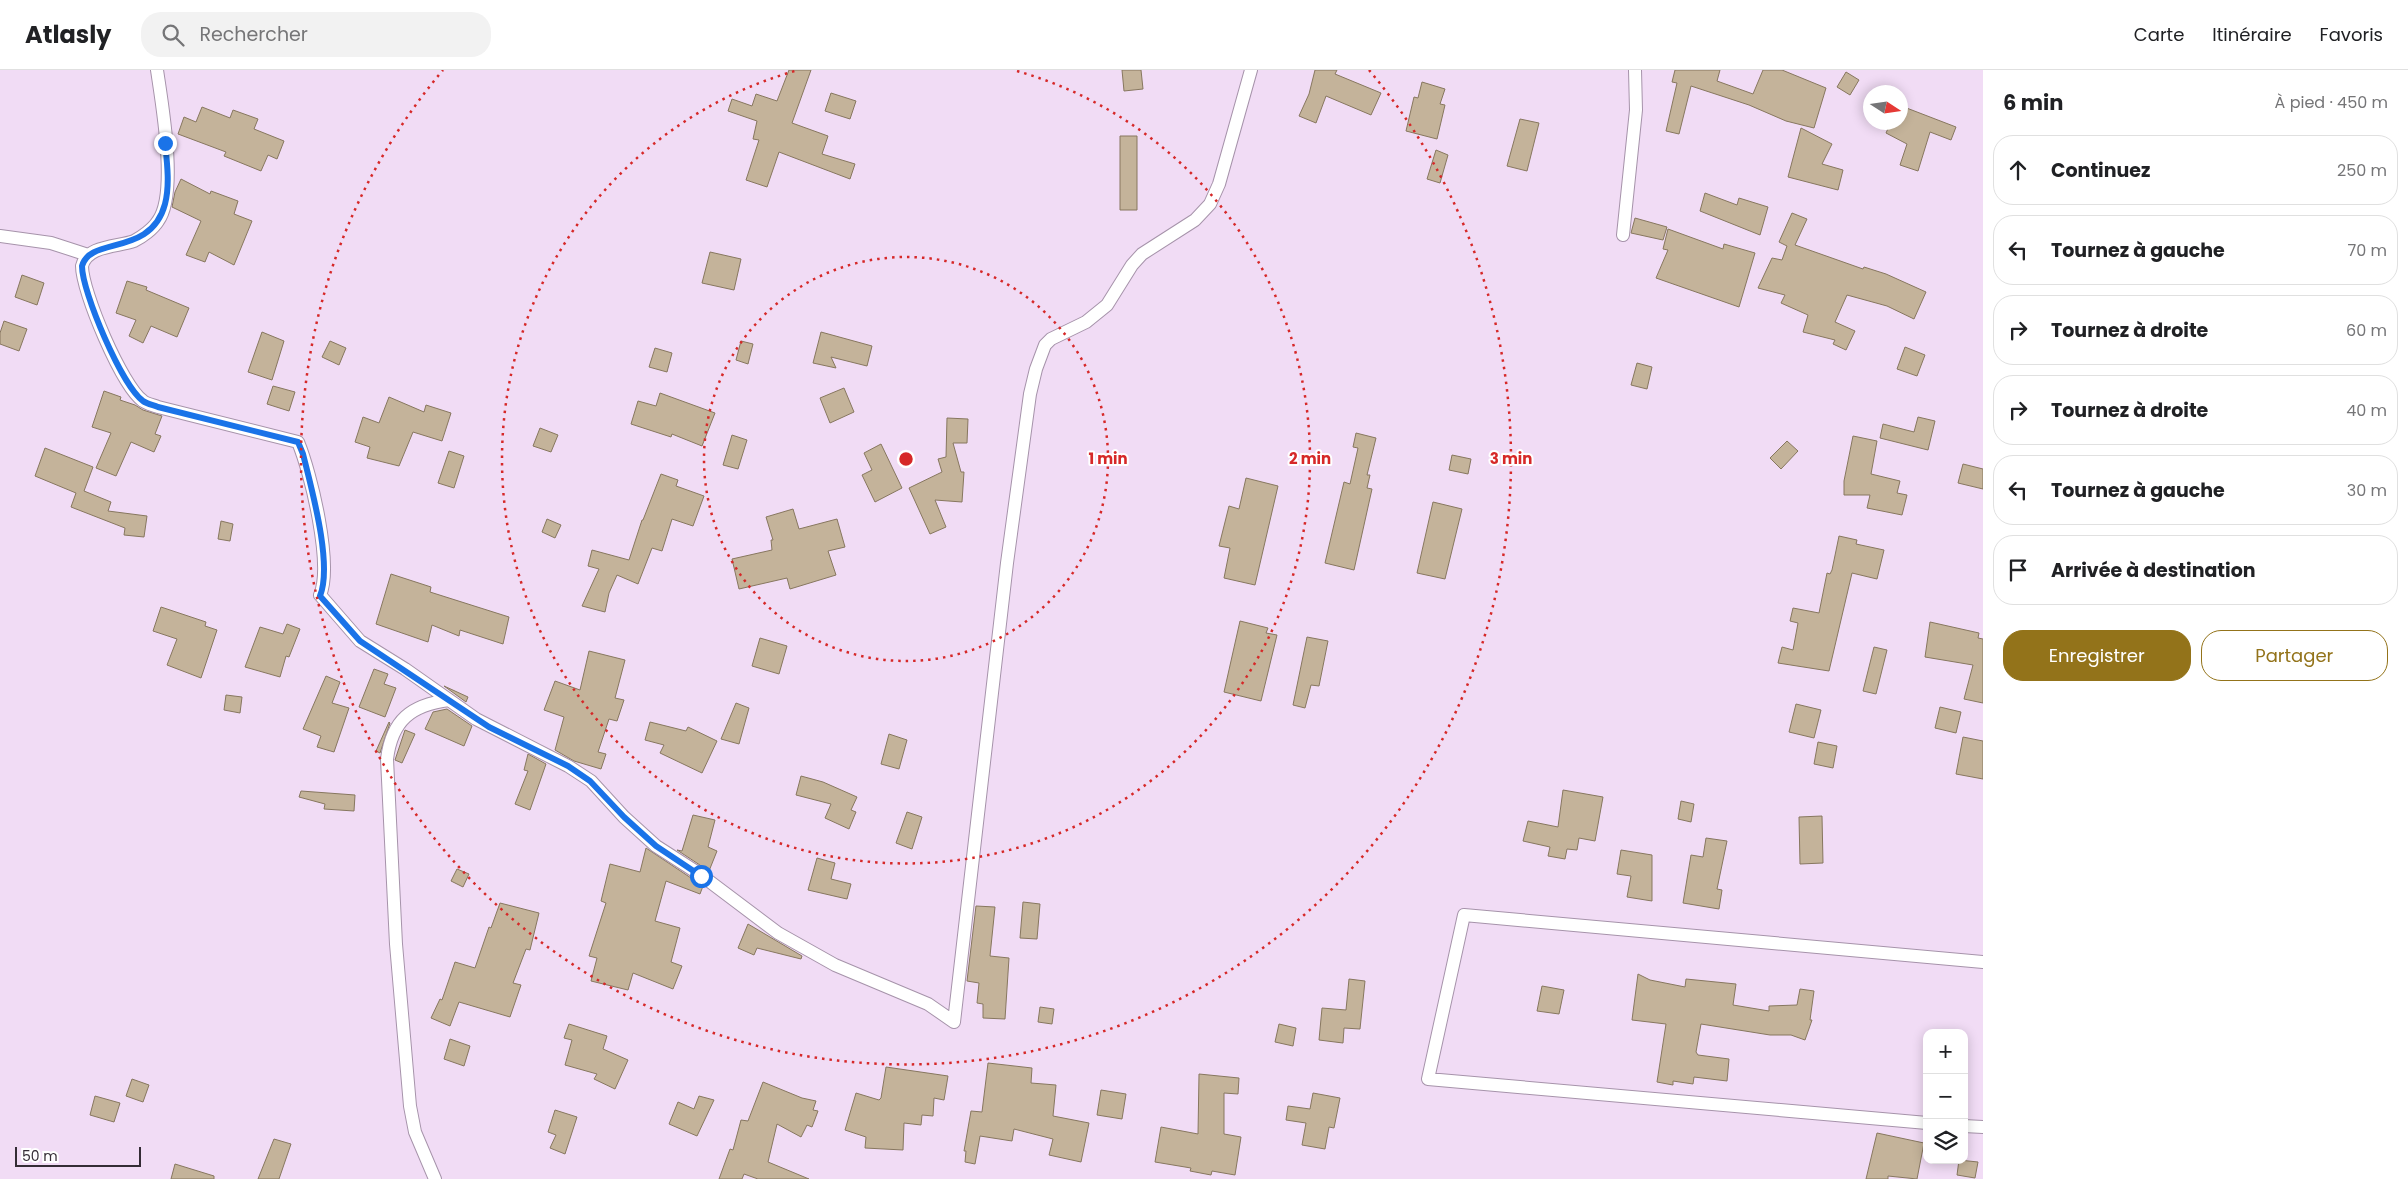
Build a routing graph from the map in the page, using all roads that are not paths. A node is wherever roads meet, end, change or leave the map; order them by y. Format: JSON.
{"nodes":[{"id":1,"x":157,"y":70,"type":"edge"},
{"id":2,"x":1251,"y":70,"type":"edge"},
{"id":3,"x":1635,"y":70,"type":"edge"},
{"id":4,"x":1623,"y":234,"type":"dead end"},
{"id":5,"x":0,"y":236,"type":"edge"},
{"id":6,"x":88,"y":255,"type":"junction"},
{"id":7,"x":449,"y":700,"type":"junction"},
{"id":8,"x":1983,"y":962,"type":"edge"},
{"id":9,"x":1923,"y":1122,"type":"edge"},
{"id":10,"x":1968,"y":1126,"type":"edge"},
{"id":11,"x":1983,"y":1128,"type":"edge"},
{"id":12,"x":435,"y":1179,"type":"edge"}],
"edges":[{"from":1,"to":6,"type":"street"},
{"from":2,"to":7,"type":"street"},
{"from":3,"to":4,"type":"street"},
{"from":5,"to":6,"type":"street"},
{"from":6,"to":7,"type":"street"},
{"from":7,"to":12,"type":"street"},
{"from":8,"to":9,"type":"street"},
{"from":10,"to":11,"type":"street"}]}
